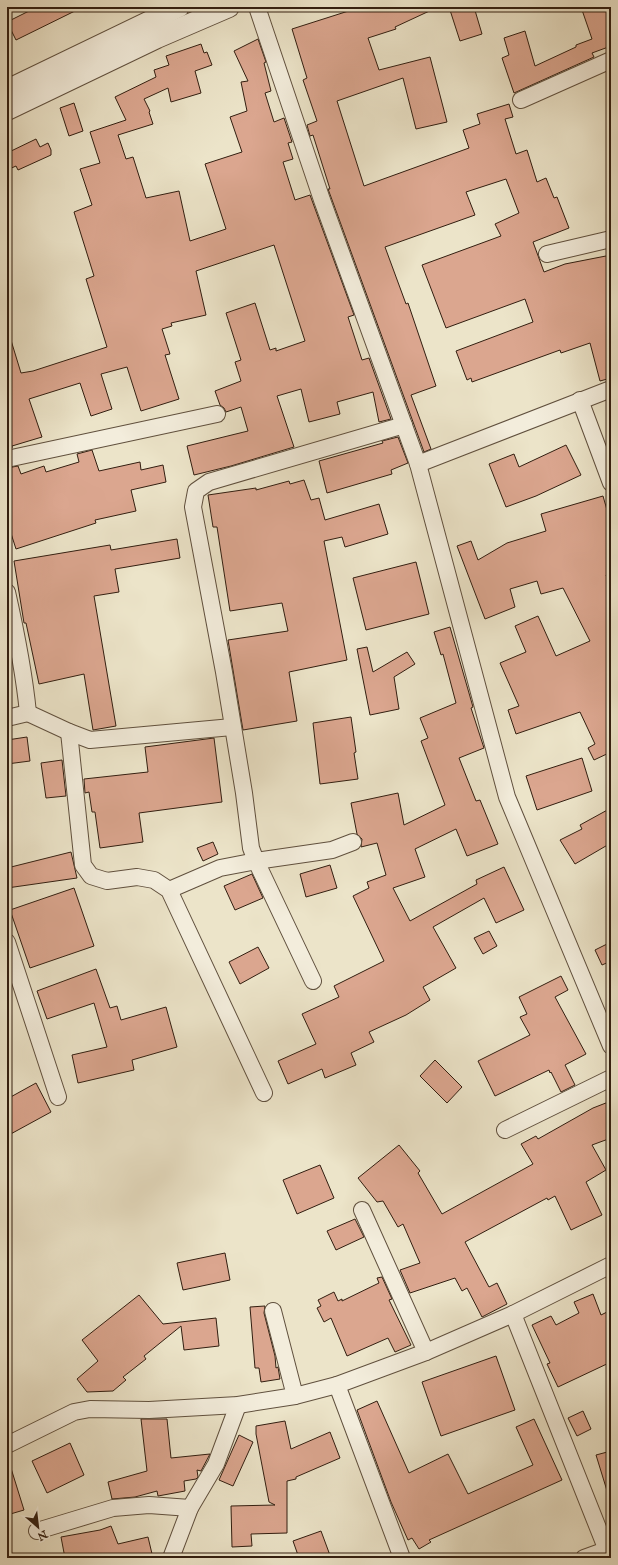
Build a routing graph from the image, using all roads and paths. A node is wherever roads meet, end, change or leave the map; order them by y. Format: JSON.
{"nodes":[{"id":1,"x":178,"y":7,"type":"edge"},
{"id":2,"x":229,"y":7,"type":"edge"},
{"id":3,"x":258,"y":7,"type":"edge"},
{"id":4,"x":611,"y":60,"type":"edge"},
{"id":5,"x":7,"y":90,"type":"edge"},
{"id":6,"x":521,"y":100,"type":"dead end"},
{"id":7,"x":7,"y":110,"type":"edge"},
{"id":8,"x":611,"y":239,"type":"edge"},
{"id":9,"x":547,"y":254,"type":"dead end"},
{"id":10,"x":611,"y":389,"type":"edge"},
{"id":11,"x":580,"y":400,"type":"junction"},
{"id":12,"x":217,"y":414,"type":"dead end"},
{"id":13,"x":404,"y":425,"type":"junction"},
{"id":14,"x":7,"y":459,"type":"edge"},
{"id":15,"x":418,"y":464,"type":"junction"},
{"id":16,"x":611,"y":483,"type":"edge"},
{"id":17,"x":7,"y":592,"type":"edge"},
{"id":18,"x":28,"y":713,"type":"junction"},
{"id":19,"x":7,"y":718,"type":"edge"},
{"id":20,"x":232,"y":727,"type":"junction"},
{"id":21,"x":69,"y":732,"type":"junction"},
{"id":22,"x":353,"y":842,"type":"dead end"},
{"id":23,"x":256,"y":861,"type":"junction"},
{"id":24,"x":169,"y":890,"type":"junction"},
{"id":25,"x":7,"y":942,"type":"edge"},
{"id":26,"x":314,"y":981,"type":"dead end"},
{"id":27,"x":611,"y":1046,"type":"edge"},
{"id":28,"x":611,"y":1078,"type":"edge"},
{"id":29,"x":264,"y":1093,"type":"dead end"},
{"id":30,"x":58,"y":1097,"type":"dead end"},
{"id":31,"x":505,"y":1130,"type":"dead end"},
{"id":32,"x":362,"y":1210,"type":"dead end"},
{"id":33,"x":611,"y":1265,"type":"edge"},
{"id":34,"x":273,"y":1311,"type":"dead end"},
{"id":35,"x":513,"y":1314,"type":"junction"},
{"id":36,"x":426,"y":1352,"type":"junction"},
{"id":37,"x":336,"y":1385,"type":"junction"},
{"id":38,"x":295,"y":1396,"type":"junction"},
{"id":39,"x":238,"y":1405,"type":"junction"},
{"id":40,"x":7,"y":1446,"type":"edge"},
{"id":41,"x":190,"y":1508,"type":"junction"},
{"id":42,"x":37,"y":1531,"type":"dead end"},
{"id":43,"x":608,"y":1554,"type":"edge"},
{"id":44,"x":171,"y":1558,"type":"edge"},
{"id":45,"x":402,"y":1558,"type":"edge"},
{"id":46,"x":584,"y":1558,"type":"edge"}],
"edges":[{"from":1,"to":5,"type":"street"},
{"from":2,"to":7,"type":"street"},
{"from":3,"to":13,"type":"street"},
{"from":4,"to":6,"type":"street"},
{"from":8,"to":9,"type":"street"},
{"from":10,"to":11,"type":"street"},
{"from":11,"to":15,"type":"street"},
{"from":11,"to":16,"type":"street"},
{"from":12,"to":14,"type":"street"},
{"from":13,"to":15,"type":"street"},
{"from":13,"to":20,"type":"street"},
{"from":15,"to":27,"type":"street"},
{"from":17,"to":18,"type":"street"},
{"from":18,"to":19,"type":"street"},
{"from":18,"to":21,"type":"street"},
{"from":20,"to":21,"type":"street"},
{"from":20,"to":23,"type":"street"},
{"from":21,"to":24,"type":"street"},
{"from":22,"to":23,"type":"street"},
{"from":23,"to":24,"type":"street"},
{"from":23,"to":26,"type":"street"},
{"from":24,"to":29,"type":"street"},
{"from":25,"to":30,"type":"street"},
{"from":28,"to":31,"type":"street"},
{"from":32,"to":36,"type":"street"},
{"from":33,"to":35,"type":"street"},
{"from":34,"to":38,"type":"street"},
{"from":35,"to":36,"type":"street"},
{"from":35,"to":43,"type":"street"},
{"from":36,"to":37,"type":"street"},
{"from":37,"to":38,"type":"street"},
{"from":37,"to":45,"type":"street"},
{"from":38,"to":39,"type":"street"},
{"from":39,"to":40,"type":"street"},
{"from":39,"to":41,"type":"street"},
{"from":41,"to":42,"type":"street"},
{"from":41,"to":44,"type":"street"},
{"from":43,"to":46,"type":"street"}]}
